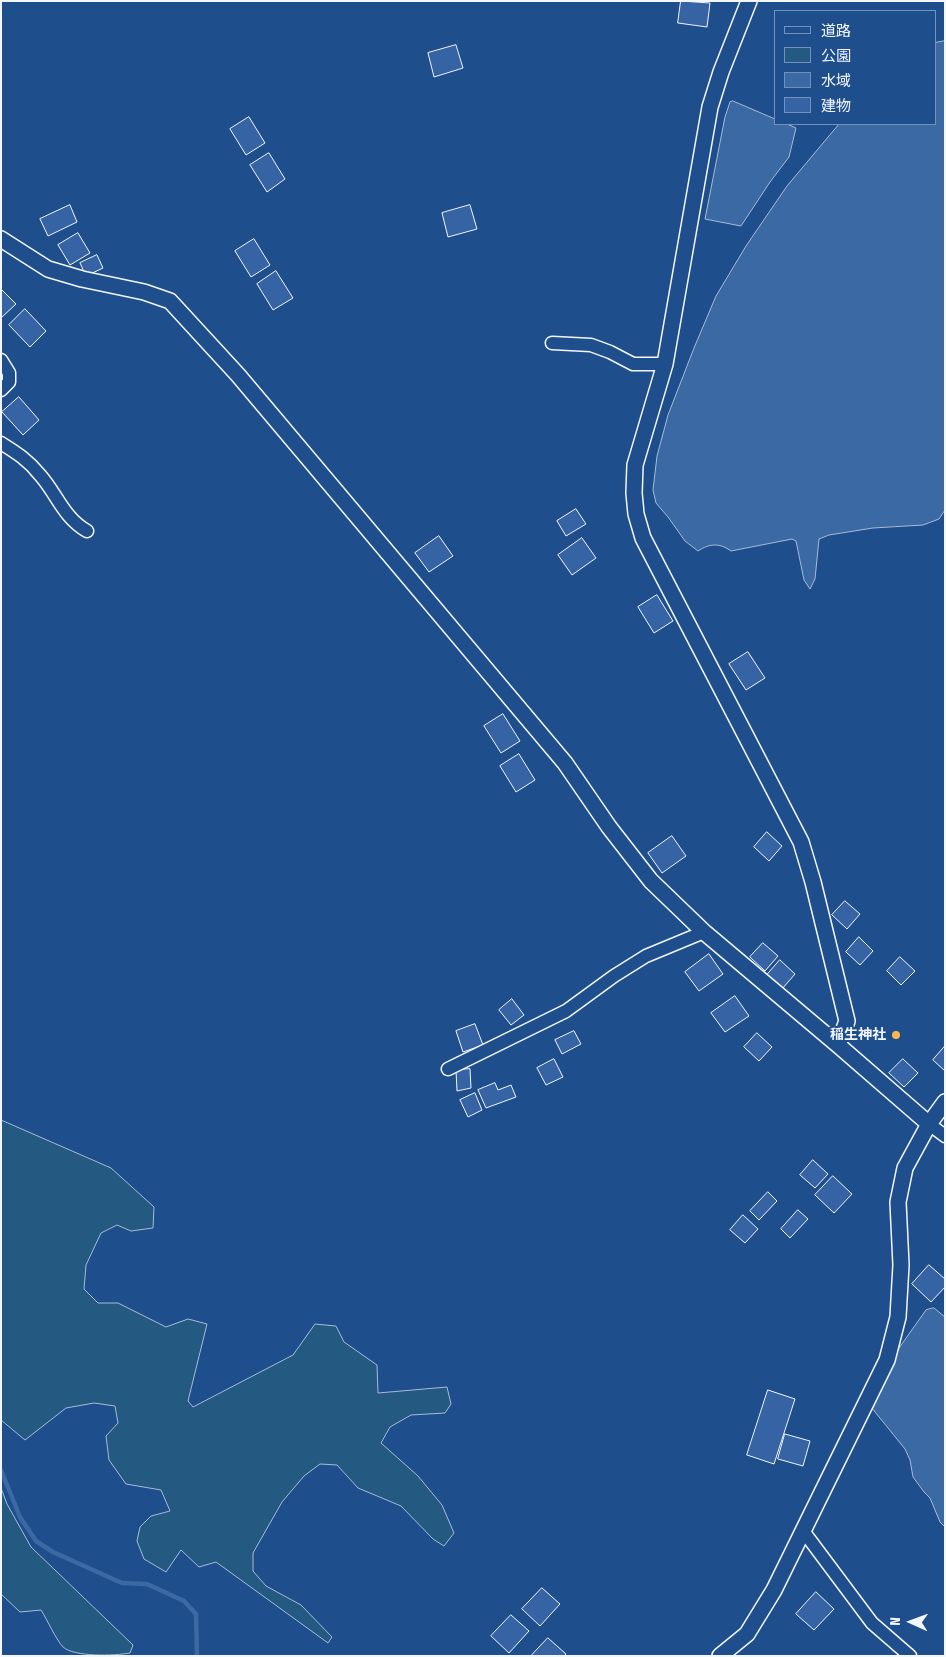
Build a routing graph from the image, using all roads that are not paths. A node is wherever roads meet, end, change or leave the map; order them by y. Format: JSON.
{"nodes":[{"id":1,"x":749,"y":1,"type":"edge"},
{"id":2,"x":2,"y":241,"type":"edge"},
{"id":3,"x":552,"y":343,"type":"dead end"},
{"id":4,"x":1,"y":360,"type":"edge"},
{"id":5,"x":665,"y":364,"type":"junction"},
{"id":6,"x":1,"y":390,"type":"edge"},
{"id":7,"x":1,"y":443,"type":"edge"},
{"id":8,"x":87,"y":530,"type":"dead end"},
{"id":9,"x":704,"y":932,"type":"junction"},
{"id":10,"x":838,"y":1045,"type":"junction"},
{"id":11,"x":448,"y":1069,"type":"dead end"},
{"id":12,"x":945,"y":1102,"type":"edge"},
{"id":13,"x":929,"y":1124,"type":"junction"},
{"id":14,"x":945,"y":1136,"type":"edge"},
{"id":15,"x":804,"y":1532,"type":"junction"},
{"id":16,"x":720,"y":1656,"type":"edge"},
{"id":17,"x":910,"y":1656,"type":"edge"}],
"edges":[{"from":1,"to":5,"type":"street"},
{"from":2,"to":9,"type":"street"},
{"from":3,"to":5,"type":"street"},
{"from":4,"to":6,"type":"street"},
{"from":5,"to":10,"type":"street"},
{"from":7,"to":8,"type":"street"},
{"from":9,"to":10,"type":"street"},
{"from":9,"to":11,"type":"street"},
{"from":10,"to":13,"type":"street"},
{"from":12,"to":13,"type":"street"},
{"from":13,"to":14,"type":"street"},
{"from":13,"to":15,"type":"street"},
{"from":15,"to":16,"type":"street"},
{"from":15,"to":17,"type":"street"}]}
